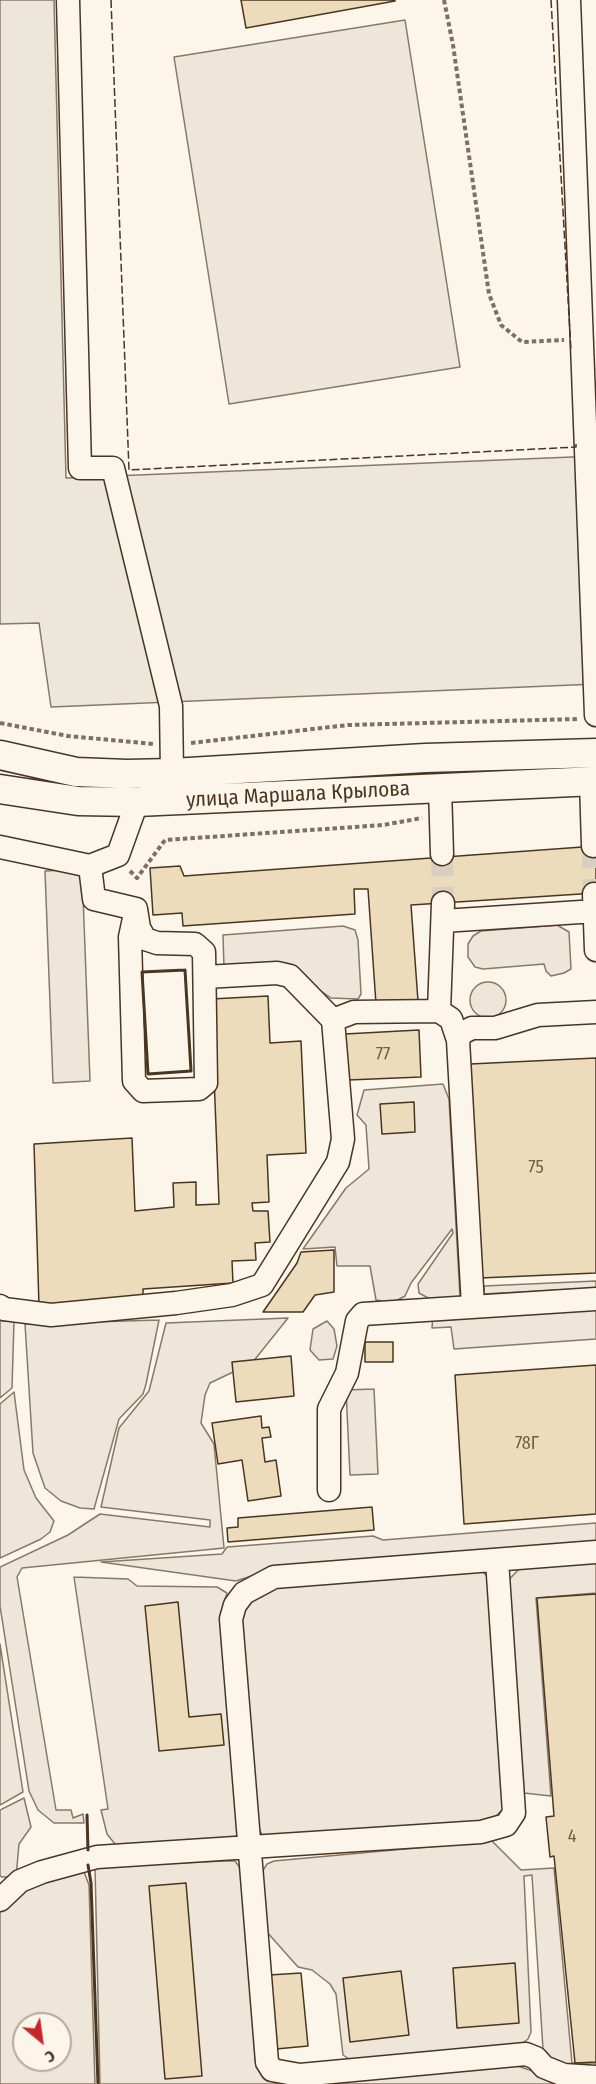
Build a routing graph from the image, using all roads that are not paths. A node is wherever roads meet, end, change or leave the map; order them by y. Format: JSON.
{"nodes":[{"id":1,"x":68,"y":0,"type":"edge"},
{"id":2,"x":569,"y":0,"type":"edge"},
{"id":3,"x":590,"y":717,"type":"edge"},
{"id":4,"x":596,"y":753,"type":"edge"},
{"id":5,"x":4,"y":757,"type":"edge"},
{"id":6,"x":426,"y":758,"type":"junction"},
{"id":7,"x":173,"y":760,"type":"junction"},
{"id":8,"x":593,"y":781,"type":"edge"},
{"id":9,"x":0,"y":789,"type":"edge"},
{"id":10,"x":436,"y":797,"type":"junction"},
{"id":11,"x":137,"y":802,"type":"junction"},
{"id":12,"x":593,"y":846,"type":"dead end"},
{"id":13,"x":0,"y":847,"type":"edge"},
{"id":14,"x":442,"y":854,"type":"tunnel mouth"},
{"id":15,"x":90,"y":866,"type":"junction"},
{"id":16,"x":595,"y":905,"type":"edge"},
{"id":17,"x":136,"y":909,"type":"junction"},
{"id":18,"x":596,"y":950,"type":"edge"},
{"id":19,"x":205,"y":977,"type":"junction"},
{"id":20,"x":439,"y":1011,"type":"junction"},
{"id":21,"x":596,"y":1012,"type":"edge"},
{"id":22,"x":333,"y":1020,"type":"junction"},
{"id":23,"x":458,"y":1040,"type":"junction"},
{"id":24,"x":596,"y":1299,"type":"edge"},
{"id":25,"x":473,"y":1305,"type":"junction"},
{"id":26,"x":0,"y":1306,"type":"edge"},
{"id":27,"x":329,"y":1490,"type":"dead end"},
{"id":28,"x":596,"y":1552,"type":"edge"},
{"id":29,"x":497,"y":1560,"type":"junction"},
{"id":30,"x":248,"y":1848,"type":"junction"},
{"id":31,"x":10,"y":1882,"type":"edge"},
{"id":32,"x":0,"y":1900,"type":"edge"},
{"id":33,"x":596,"y":2077,"type":"edge"}],
"edges":[{"from":1,"to":7,"type":"street"},
{"from":2,"to":3,"type":"street"},
{"from":4,"to":6,"type":"main road","name":"улица Маршала Крылова"},
{"from":5,"to":7,"type":"main road","name":"улица Маршала Крылова"},
{"from":6,"to":7,"type":"main road","name":"улица Маршала Крылова"},
{"from":6,"to":10,"type":"street"},
{"from":8,"to":10,"type":"main road","name":"улица Маршала Крылова"},
{"from":8,"to":12,"type":"street"},
{"from":9,"to":11,"type":"main road","name":"улица Маршала Крылова"},
{"from":10,"to":11,"type":"main road","name":"улица Маршала Крылова"},
{"from":10,"to":14,"type":"street"},
{"from":11,"to":15,"type":"street"},
{"from":13,"to":15,"type":"street"},
{"from":15,"to":17,"type":"street"},
{"from":16,"to":18,"type":"street"},
{"from":16,"to":20,"type":"street"},
{"from":17,"to":19,"type":"street"},
{"from":17,"to":19,"type":"street"},
{"from":19,"to":22,"type":"street"},
{"from":20,"to":22,"type":"street"},
{"from":20,"to":23,"type":"street"},
{"from":21,"to":23,"type":"street"},
{"from":22,"to":26,"type":"street"},
{"from":23,"to":25,"type":"street"},
{"from":24,"to":25,"type":"street"},
{"from":25,"to":27,"type":"street"},
{"from":28,"to":29,"type":"street"},
{"from":29,"to":30,"type":"street"},
{"from":29,"to":30,"type":"street"},
{"from":30,"to":31,"type":"street"},
{"from":30,"to":33,"type":"street"},
{"from":31,"to":32,"type":"street"}]}
